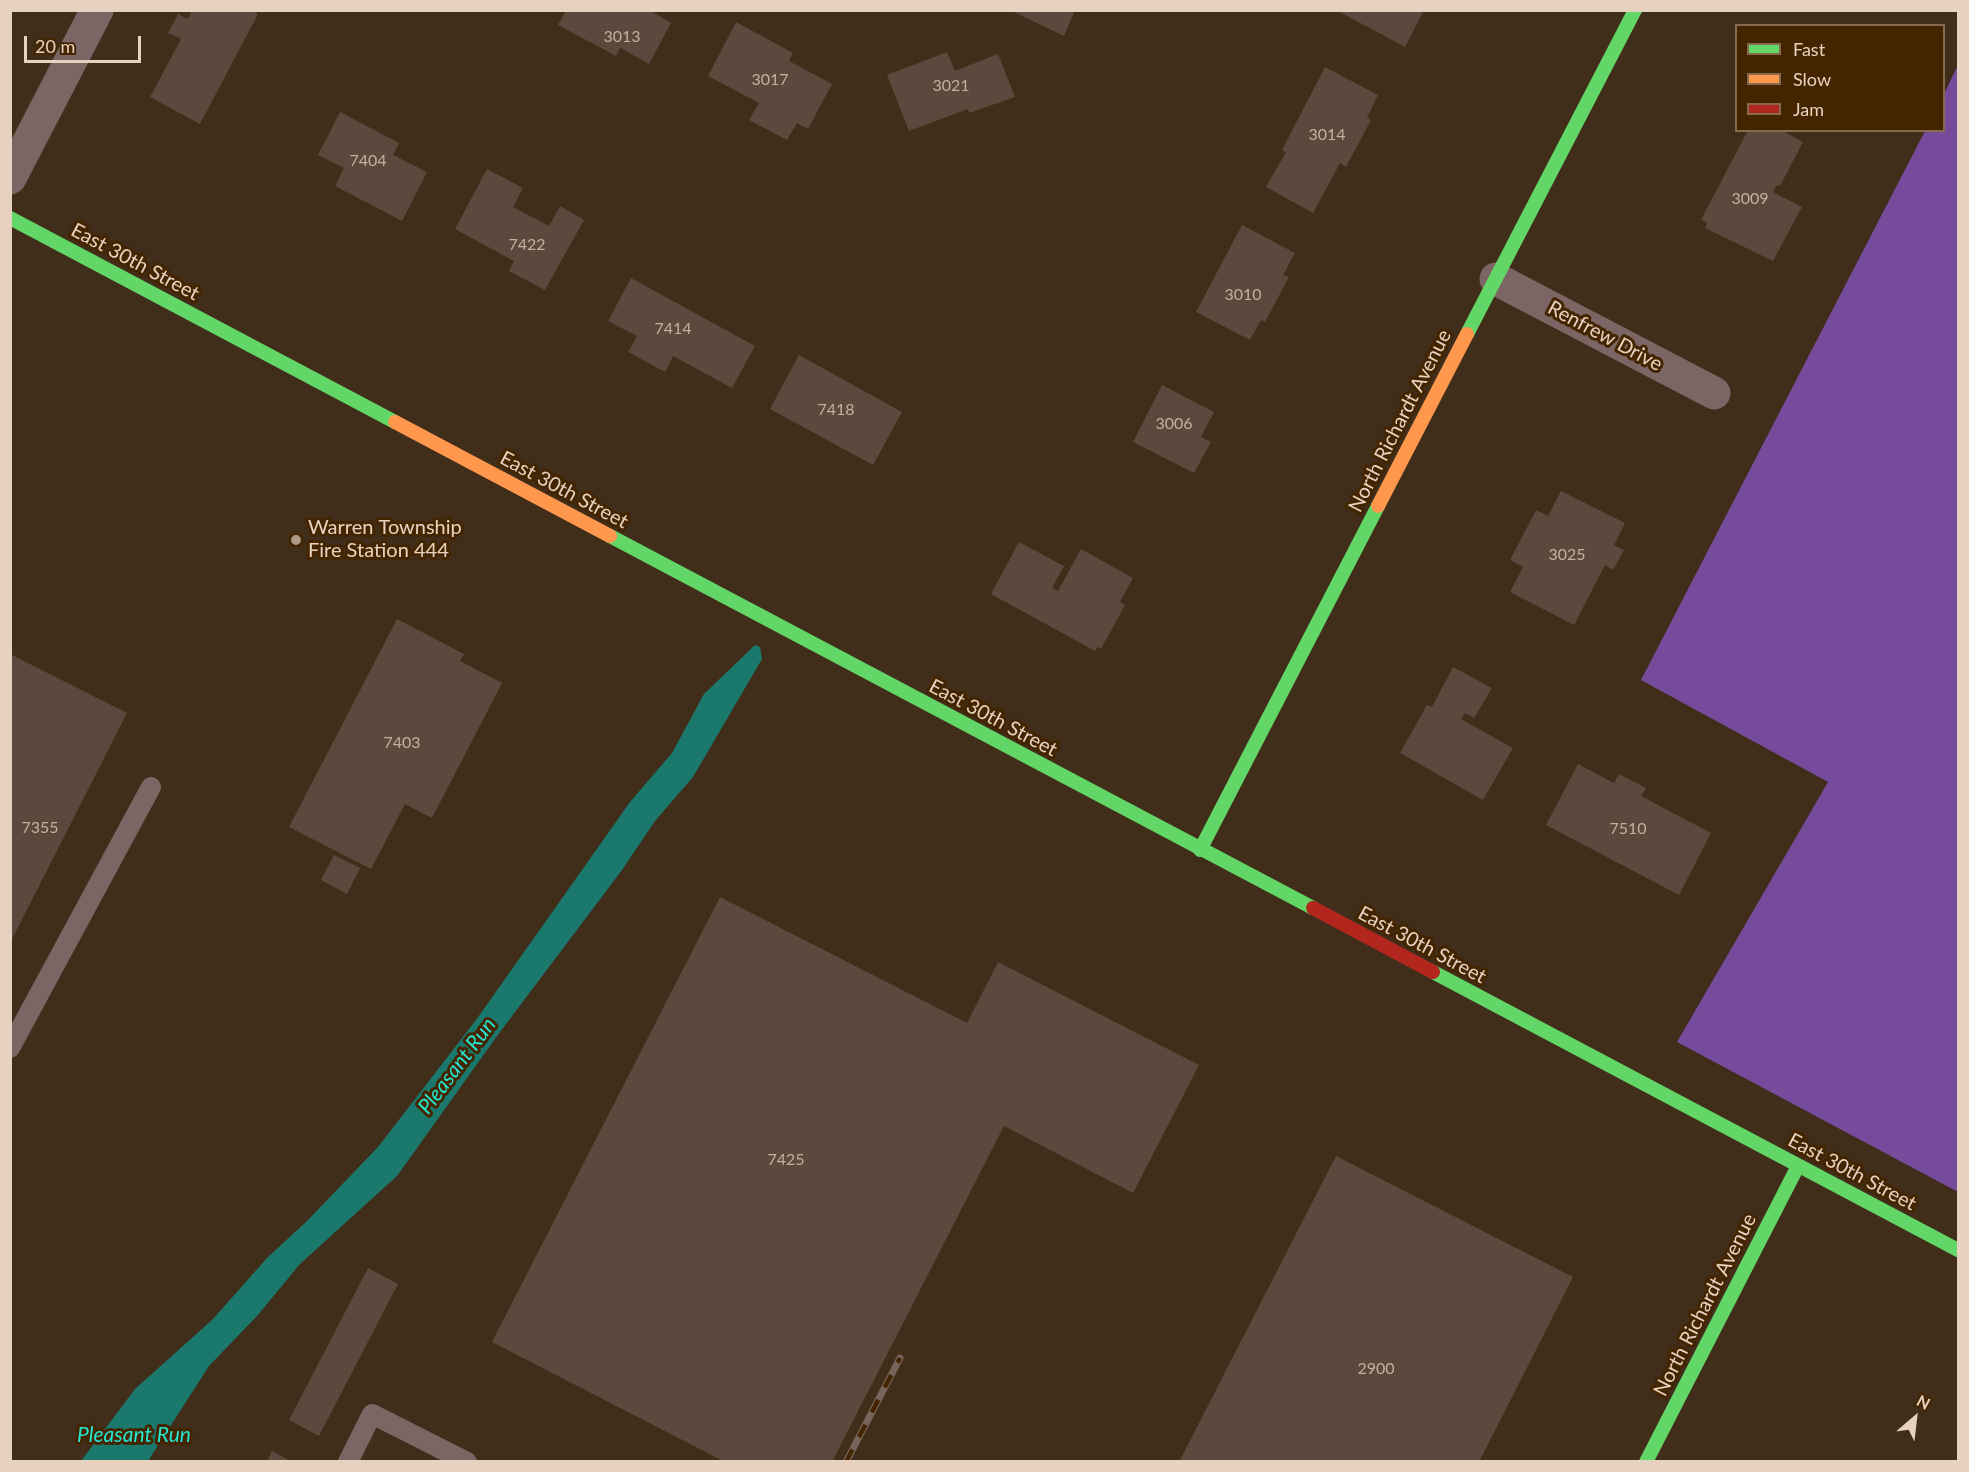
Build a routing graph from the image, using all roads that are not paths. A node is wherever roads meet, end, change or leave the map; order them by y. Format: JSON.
{"nodes":[{"id":1,"x":97,"y":10,"type":"edge"},
{"id":2,"x":1635,"y":10,"type":"edge"},
{"id":3,"x":10,"y":178,"type":"edge"},
{"id":4,"x":10,"y":218,"type":"edge"},
{"id":5,"x":1496,"y":279,"type":"junction"},
{"id":6,"x":1714,"y":393,"type":"dead end"},
{"id":7,"x":151,"y":787,"type":"dead end"},
{"id":8,"x":1200,"y":850,"type":"junction"},
{"id":9,"x":10,"y":1048,"type":"edge"},
{"id":10,"x":1798,"y":1166,"type":"junction"},
{"id":11,"x":1959,"y":1250,"type":"edge"},
{"id":12,"x":348,"y":1461,"type":"edge"},
{"id":13,"x":467,"y":1461,"type":"edge"},
{"id":14,"x":1646,"y":1461,"type":"edge"}],
"edges":[{"from":1,"to":3,"type":"street"},
{"from":2,"to":5,"type":"main road","name":"North Richardt Avenue"},
{"from":4,"to":8,"type":"main road","name":"East 30th Street"},
{"from":5,"to":6,"type":"street","name":"Renfrew Drive"},
{"from":5,"to":8,"type":"main road","name":"North Richardt Avenue"},
{"from":7,"to":9,"type":"lane"},
{"from":8,"to":10,"type":"main road","name":"East 30th Street"},
{"from":10,"to":11,"type":"main road","name":"East 30th Street"},
{"from":10,"to":14,"type":"main road","name":"North Richardt Avenue"},
{"from":12,"to":13,"type":"lane"}]}
